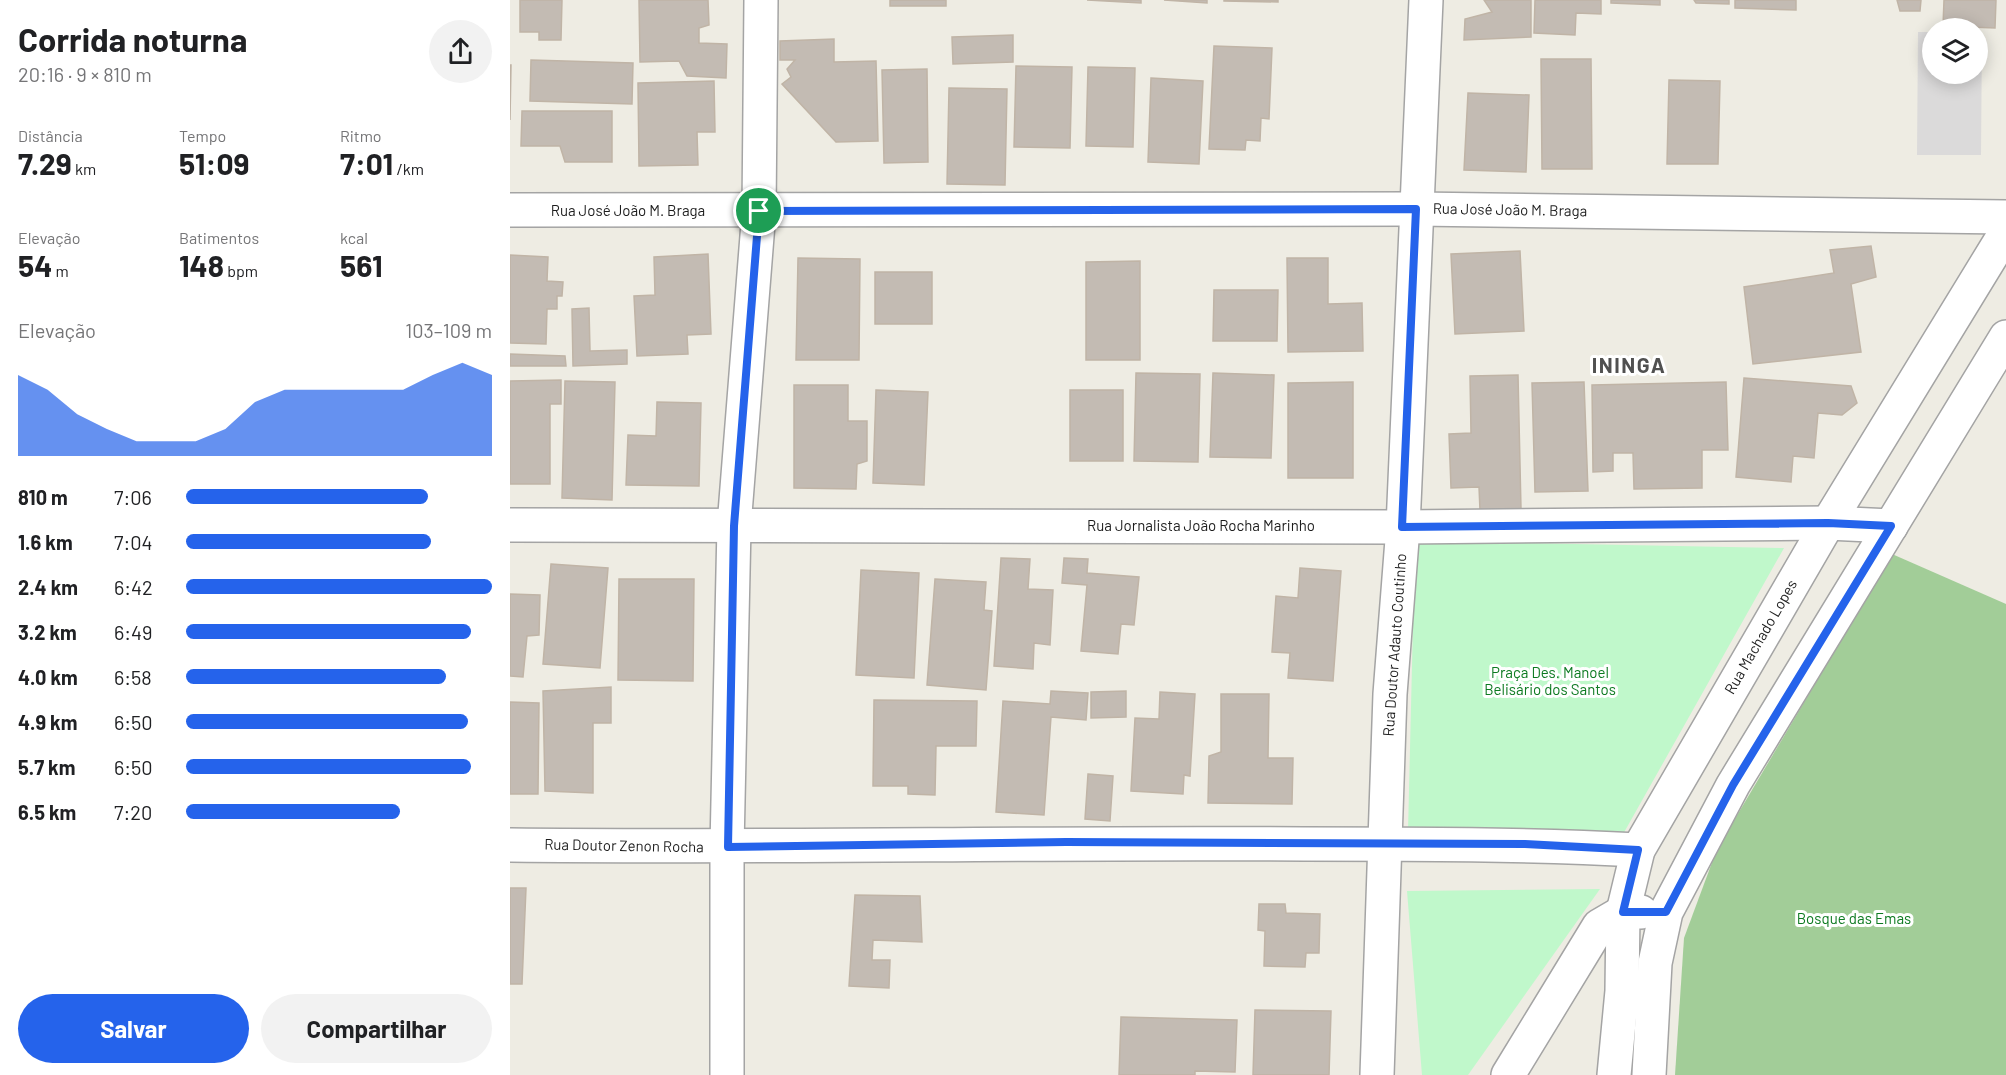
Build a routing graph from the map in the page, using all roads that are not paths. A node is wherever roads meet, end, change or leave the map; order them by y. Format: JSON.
{"nodes":[{"id":1,"x":761,"y":0,"type":"edge"},
{"id":2,"x":1426,"y":0,"type":"edge"},
{"id":3,"x":1416,"y":209,"type":"junction"},
{"id":4,"x":510,"y":210,"type":"edge"},
{"id":5,"x":759,"y":211,"type":"junction"},
{"id":6,"x":2006,"y":217,"type":"edge"},
{"id":7,"x":2006,"y":232,"type":"edge"},
{"id":8,"x":2006,"y":337,"type":"edge"},
{"id":9,"x":1828,"y":523,"type":"junction"},
{"id":10,"x":510,"y":525,"type":"edge"},
{"id":11,"x":734,"y":526,"type":"junction"},
{"id":12,"x":1891,"y":526,"type":"junction"},
{"id":13,"x":1402,"y":527,"type":"junction"},
{"id":14,"x":1386,"y":844,"type":"junction"},
{"id":15,"x":510,"y":845,"type":"edge"},
{"id":16,"x":728,"y":847,"type":"junction"},
{"id":17,"x":1638,"y":850,"type":"junction"},
{"id":18,"x":1623,"y":912,"type":"junction"},
{"id":19,"x":1666,"y":912,"type":"junction"},
{"id":20,"x":727,"y":1075,"type":"edge"},
{"id":21,"x":1377,"y":1075,"type":"edge"},
{"id":22,"x":1508,"y":1075,"type":"edge"},
{"id":23,"x":1614,"y":1075,"type":"edge"},
{"id":24,"x":1649,"y":1075,"type":"edge"}],
"edges":[{"from":1,"to":5,"type":"street"},
{"from":2,"to":3,"type":"street","name":"Rua Doutor Adauto Coutinho"},
{"from":3,"to":5,"type":"street","name":"Rua José João M. Braga"},
{"from":3,"to":6,"type":"street","name":"Rua José João M. Braga"},
{"from":3,"to":13,"type":"street","name":"Rua Doutor Adauto Coutinho"},
{"from":4,"to":5,"type":"street","name":"Rua José João M. Braga"},
{"from":5,"to":11,"type":"street"},
{"from":7,"to":9,"type":"street","name":"Rua Machado Lopes"},
{"from":8,"to":12,"type":"street"},
{"from":9,"to":12,"type":"street","name":"Rua Jornalista João Rocha Marinho"},
{"from":9,"to":13,"type":"street","name":"Rua Jornalista João Rocha Marinho"},
{"from":9,"to":17,"type":"street","name":"Rua Machado Lopes"},
{"from":10,"to":11,"type":"street","name":"Rua Jornalista João Rocha Marinho"},
{"from":11,"to":13,"type":"street","name":"Rua Jornalista João Rocha Marinho"},
{"from":11,"to":16,"type":"street"},
{"from":12,"to":19,"type":"street"},
{"from":13,"to":14,"type":"street","name":"Rua Doutor Adauto Coutinho"},
{"from":14,"to":16,"type":"street","name":"Rua Doutor Zenon Rocha"},
{"from":14,"to":17,"type":"street","name":"Rua Doutor Zenon Rocha"},
{"from":14,"to":21,"type":"street","name":"Rua Doutor Adauto Coutinho"},
{"from":15,"to":16,"type":"street","name":"Rua Doutor Zenon Rocha"},
{"from":16,"to":20,"type":"street"},
{"from":17,"to":18,"type":"street","name":"Rua Machado Lopes"},
{"from":18,"to":19,"type":"street"},
{"from":18,"to":22,"type":"street"},
{"from":18,"to":23,"type":"street","name":"Rua Machado Lopes"},
{"from":19,"to":24,"type":"street"}]}
